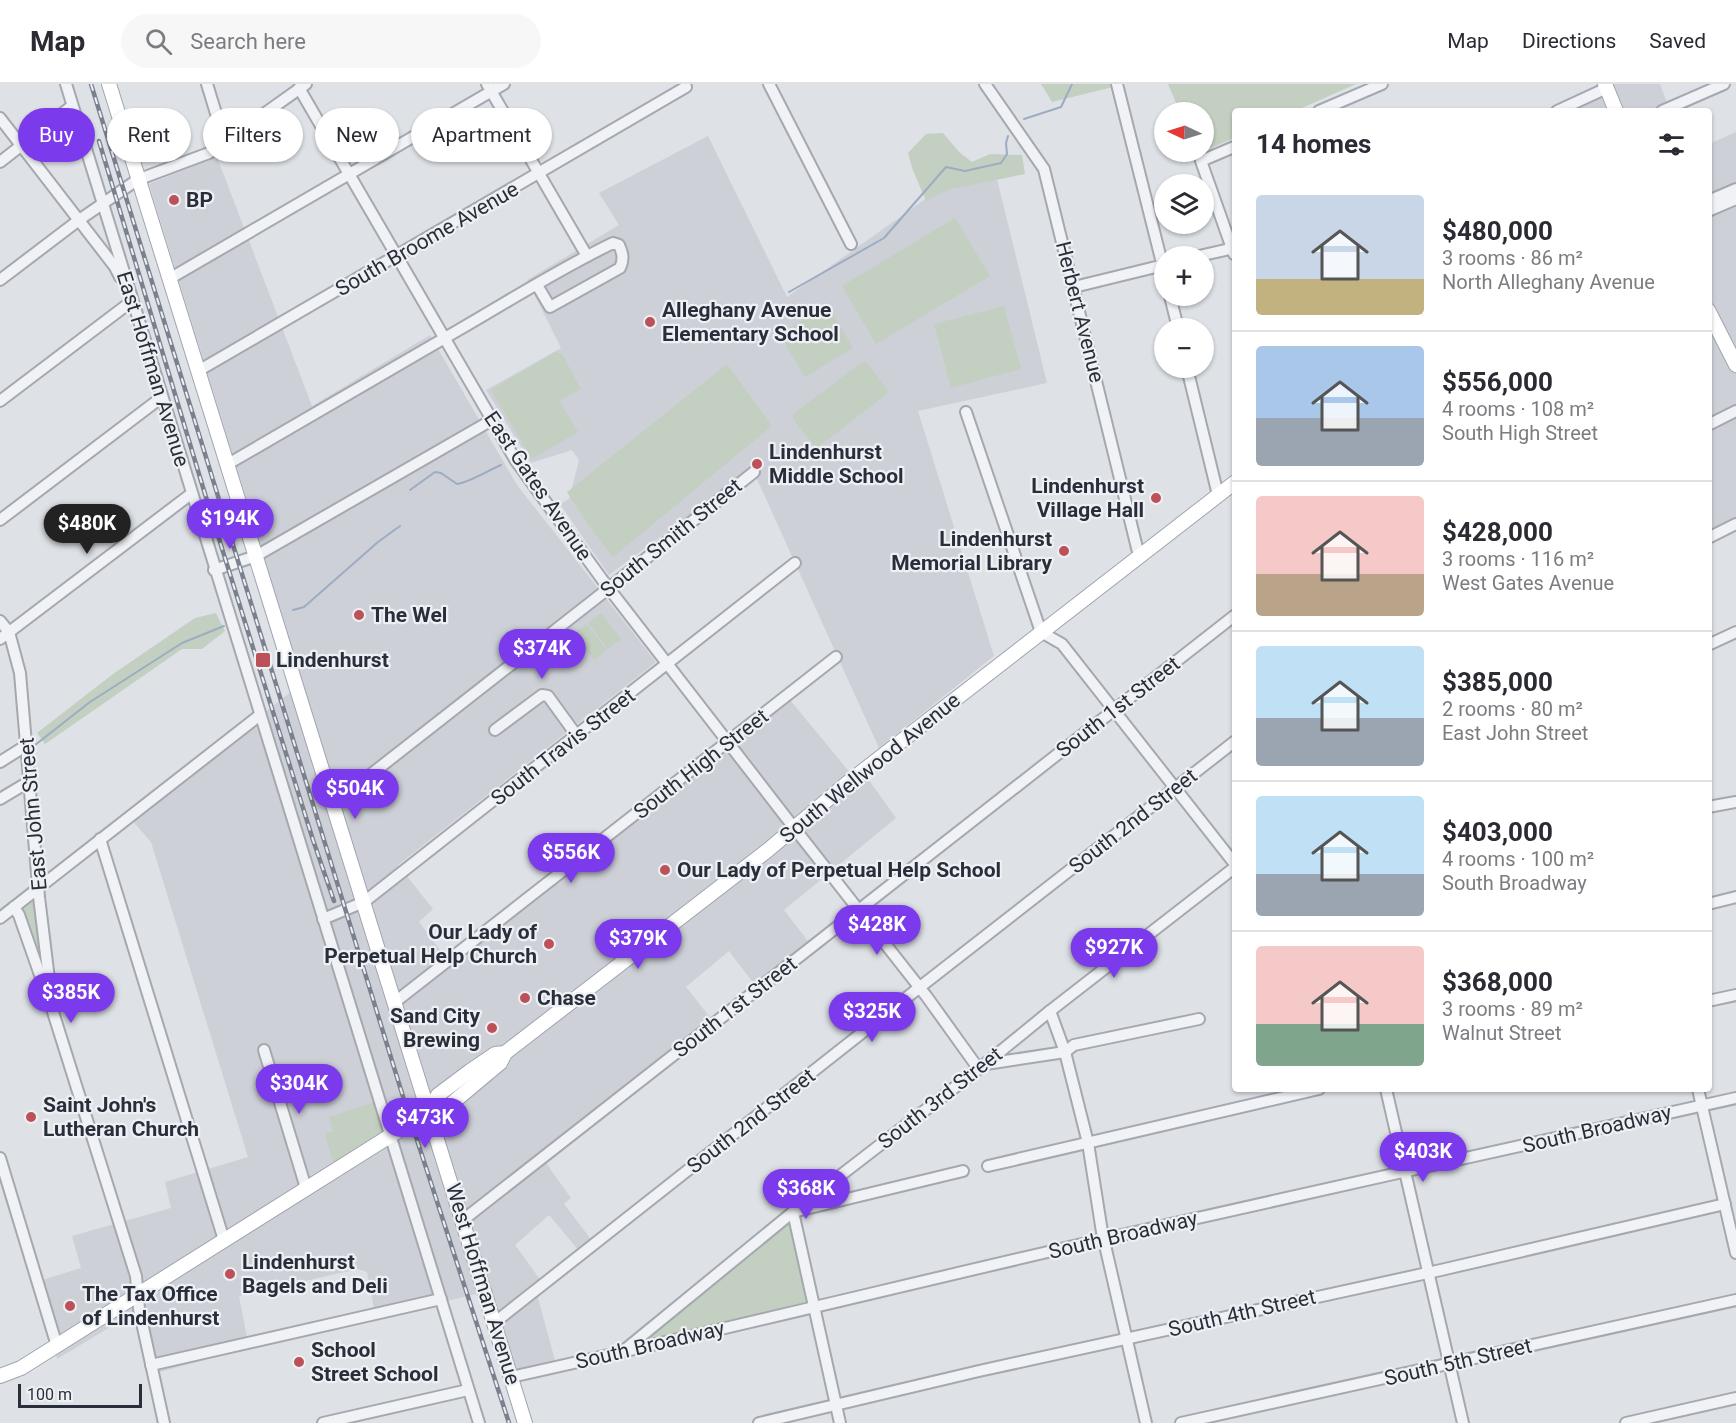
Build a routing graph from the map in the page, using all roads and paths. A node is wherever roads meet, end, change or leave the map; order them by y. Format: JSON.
{"nodes":[{"id":1,"x":66,"y":84,"type":"edge"},
{"id":2,"x":109,"y":84,"type":"edge"},
{"id":3,"x":207,"y":84,"type":"edge"},
{"id":4,"x":504,"y":84,"type":"edge"},
{"id":5,"x":985,"y":84,"type":"edge"},
{"id":6,"x":1118,"y":84,"type":"edge"},
{"id":7,"x":1382,"y":84,"type":"edge"},
{"id":8,"x":1724,"y":84,"type":"edge"},
{"id":9,"x":772,"y":85,"type":"edge"},
{"id":10,"x":303,"y":86,"type":"edge"},
{"id":11,"x":1606,"y":86,"type":"edge"},
{"id":12,"x":686,"y":87,"type":"dead end"},
{"id":13,"x":489,"y":88,"type":"edge"},
{"id":14,"x":72,"y":106,"type":"junction"},
{"id":15,"x":69,"y":108,"type":"edge"},
{"id":16,"x":214,"y":108,"type":"edge"},
{"id":17,"x":273,"y":108,"type":"edge"},
{"id":18,"x":1326,"y":108,"type":"edge"},
{"id":19,"x":1563,"y":108,"type":"edge"},
{"id":20,"x":1615,"y":108,"type":"edge"},
{"id":21,"x":1669,"y":108,"type":"edge"},
{"id":22,"x":0,"y":118,"type":"edge"},
{"id":23,"x":18,"y":142,"type":"edge"},
{"id":24,"x":18,"y":148,"type":"edge"},
{"id":25,"x":1232,"y":148,"type":"edge"},
{"id":26,"x":203,"y":155,"type":"edge"},
{"id":27,"x":0,"y":162,"type":"edge"},
{"id":28,"x":34,"y":162,"type":"edge"},
{"id":29,"x":538,"y":173,"type":"junction"},
{"id":30,"x":349,"y":174,"type":"junction"},
{"id":31,"x":138,"y":180,"type":"junction"},
{"id":32,"x":1736,"y":189,"type":"edge"},
{"id":33,"x":1736,"y":198,"type":"edge"},
{"id":34,"x":1712,"y":199,"type":"edge"},
{"id":35,"x":102,"y":204,"type":"junction"},
{"id":36,"x":1712,"y":209,"type":"edge"},
{"id":37,"x":79,"y":220,"type":"junction"},
{"id":38,"x":851,"y":244,"type":"dead end"},
{"id":39,"x":1232,"y":245,"type":"edge"},
{"id":40,"x":1159,"y":246,"type":"edge"},
{"id":41,"x":1232,"y":250,"type":"edge"},
{"id":42,"x":1214,"y":253,"type":"edge"},
{"id":43,"x":587,"y":256,"type":"junction"},
{"id":44,"x":396,"y":257,"type":"junction"},
{"id":45,"x":1154,"y":269,"type":"edge"},
{"id":46,"x":169,"y":279,"type":"junction"},
{"id":47,"x":0,"y":280,"type":"edge"},
{"id":48,"x":537,"y":285,"type":"junction"},
{"id":49,"x":1074,"y":287,"type":"junction"},
{"id":50,"x":132,"y":301,"type":"junction"},
{"id":51,"x":1712,"y":318,"type":"edge"},
{"id":52,"x":444,"y":339,"type":"junction"},
{"id":53,"x":1736,"y":365,"type":"edge"},
{"id":54,"x":198,"y":371,"type":"junction"},
{"id":55,"x":1189,"y":378,"type":"edge"},
{"id":56,"x":162,"y":397,"type":"junction"},
{"id":57,"x":0,"y":401,"type":"edge"},
{"id":58,"x":1736,"y":411,"type":"edge"},
{"id":59,"x":966,"y":412,"type":"dead end"},
{"id":60,"x":492,"y":420,"type":"junction"},
{"id":61,"x":1712,"y":423,"type":"edge"},
{"id":62,"x":228,"y":464,"type":"junction"},
{"id":63,"x":754,"y":472,"type":"dead end"},
{"id":64,"x":1232,"y":484,"type":"edge"},
{"id":65,"x":191,"y":494,"type":"junction"},
{"id":66,"x":1218,"y":495,"type":"junction"},
{"id":67,"x":0,"y":520,"type":"edge"},
{"id":68,"x":1736,"y":524,"type":"edge"},
{"id":69,"x":1712,"y":536,"type":"edge"},
{"id":70,"x":256,"y":556,"type":"junction"},
{"id":71,"x":1139,"y":556,"type":"junction"},
{"id":72,"x":795,"y":563,"type":"dead end"},
{"id":73,"x":214,"y":570,"type":"junction"},
{"id":74,"x":609,"y":588,"type":"junction"},
{"id":75,"x":1232,"y":618,"type":"edge"},
{"id":76,"x":0,"y":621,"type":"edge"},
{"id":77,"x":1041,"y":632,"type":"junction"},
{"id":78,"x":1736,"y":632,"type":"edge"},
{"id":79,"x":4,"y":636,"type":"edge"},
{"id":80,"x":1712,"y":643,"type":"edge"},
{"id":81,"x":836,"y":657,"type":"dead end"},
{"id":82,"x":667,"y":664,"type":"junction"},
{"id":83,"x":1115,"y":709,"type":"junction"},
{"id":84,"x":260,"y":715,"type":"junction"},
{"id":85,"x":495,"y":730,"type":"dead end"},
{"id":86,"x":577,"y":736,"type":"junction"},
{"id":87,"x":728,"y":742,"type":"junction"},
{"id":88,"x":1232,"y":744,"type":"edge"},
{"id":89,"x":27,"y":745,"type":"junction"},
{"id":90,"x":0,"y":762,"type":"edge"},
{"id":91,"x":30,"y":781,"type":"junction"},
{"id":92,"x":1176,"y":788,"type":"junction"},
{"id":93,"x":0,"y":799,"type":"edge"},
{"id":94,"x":1736,"y":802,"type":"edge"},
{"id":95,"x":333,"y":804,"type":"junction"},
{"id":96,"x":1712,"y":806,"type":"edge"},
{"id":97,"x":795,"y":829,"type":"junction"},
{"id":98,"x":100,"y":839,"type":"junction"},
{"id":99,"x":1232,"y":860,"type":"edge"},
{"id":100,"x":1232,"y":869,"type":"edge"},
{"id":101,"x":39,"y":887,"type":"junction"},
{"id":102,"x":1736,"y":897,"type":"edge"},
{"id":103,"x":364,"y":902,"type":"junction"},
{"id":104,"x":1712,"y":903,"type":"edge"},
{"id":105,"x":14,"y":907,"type":"junction"},
{"id":106,"x":859,"y":910,"type":"junction"},
{"id":107,"x":0,"y":918,"type":"edge"},
{"id":108,"x":322,"y":919,"type":"junction"},
{"id":109,"x":920,"y":987,"type":"junction"},
{"id":110,"x":1736,"y":995,"type":"edge"},
{"id":111,"x":1712,"y":1000,"type":"edge"},
{"id":112,"x":395,"y":1002,"type":"junction"},
{"id":113,"x":1050,"y":1011,"type":"junction"},
{"id":114,"x":52,"y":1012,"type":"junction"},
{"id":115,"x":1199,"y":1019,"type":"dead end"},
{"id":116,"x":264,"y":1050,"type":"dead end"},
{"id":117,"x":1065,"y":1052,"type":"junction"},
{"id":118,"x":982,"y":1066,"type":"junction"},
{"id":119,"x":1305,"y":1092,"type":"edge"},
{"id":120,"x":1387,"y":1092,"type":"edge"},
{"id":121,"x":1699,"y":1092,"type":"edge"},
{"id":122,"x":1736,"y":1098,"type":"edge"},
{"id":123,"x":1702,"y":1105,"type":"junction"},
{"id":124,"x":429,"y":1110,"type":"junction"},
{"id":125,"x":390,"y":1135,"type":"junction"},
{"id":126,"x":1088,"y":1143,"type":"junction"},
{"id":127,"x":0,"y":1158,"type":"edge"},
{"id":128,"x":988,"y":1166,"type":"dead end"},
{"id":129,"x":963,"y":1172,"type":"dead end"},
{"id":130,"x":1406,"y":1172,"type":"junction"},
{"id":131,"x":306,"y":1188,"type":"junction"},
{"id":132,"x":1725,"y":1204,"type":"junction"},
{"id":133,"x":793,"y":1212,"type":"junction"},
{"id":134,"x":463,"y":1220,"type":"junction"},
{"id":135,"x":1103,"y":1239,"type":"junction"},
{"id":136,"x":224,"y":1240,"type":"junction"},
{"id":137,"x":1736,"y":1253,"type":"edge"},
{"id":138,"x":1428,"y":1271,"type":"junction"},
{"id":139,"x":138,"y":1295,"type":"junction"},
{"id":140,"x":441,"y":1299,"type":"junction"},
{"id":141,"x":1736,"y":1300,"type":"edge"},
{"id":142,"x":813,"y":1306,"type":"junction"},
{"id":143,"x":494,"y":1323,"type":"junction"},
{"id":144,"x":1126,"y":1339,"type":"junction"},
{"id":145,"x":57,"y":1346,"type":"junction"},
{"id":146,"x":619,"y":1354,"type":"junction"},
{"id":147,"x":1450,"y":1364,"type":"junction"},
{"id":148,"x":151,"y":1365,"type":"junction"},
{"id":149,"x":0,"y":1376,"type":"edge"},
{"id":150,"x":511,"y":1377,"type":"junction"},
{"id":151,"x":468,"y":1390,"type":"junction"},
{"id":152,"x":1736,"y":1398,"type":"edge"},
{"id":153,"x":836,"y":1405,"type":"junction"},
{"id":154,"x":164,"y":1423,"type":"edge"},
{"id":155,"x":323,"y":1423,"type":"edge"},
{"id":156,"x":478,"y":1423,"type":"edge"},
{"id":157,"x":525,"y":1423,"type":"edge"},
{"id":158,"x":759,"y":1423,"type":"edge"},
{"id":159,"x":840,"y":1423,"type":"edge"},
{"id":160,"x":1146,"y":1423,"type":"edge"},
{"id":161,"x":1181,"y":1423,"type":"edge"},
{"id":162,"x":1463,"y":1423,"type":"edge"},
{"id":163,"x":1626,"y":1423,"type":"edge"}],
"edges":[{"from":1,"to":14,"type":"street","name":"East Hoffman Avenue"},
{"from":2,"to":31,"type":"main road","name":"East Hoffman Avenue"},
{"from":3,"to":16,"type":"street"},
{"from":4,"to":13,"type":"street"},
{"from":5,"to":49,"type":"street","name":"Herbert Avenue"},
{"from":6,"to":40,"type":"street"},
{"from":7,"to":18,"type":"street"},
{"from":8,"to":21,"type":"street"},
{"from":9,"to":38,"type":"street"},
{"from":10,"to":17,"type":"street"},
{"from":10,"to":30,"type":"street","name":"East Gates Avenue"},
{"from":11,"to":19,"type":"street"},
{"from":11,"to":20,"type":"main road"},
{"from":12,"to":29,"type":"street","name":"South Broome Avenue"},
{"from":13,"to":29,"type":"street"},
{"from":13,"to":30,"type":"street"},
{"from":14,"to":15,"type":"street"},
{"from":14,"to":35,"type":"street","name":"East Hoffman Avenue"},
{"from":22,"to":23,"type":"street"},
{"from":24,"to":27,"type":"street"},
{"from":25,"to":39,"type":"street"},
{"from":26,"to":31,"type":"street"},
{"from":28,"to":37,"type":"street"},
{"from":29,"to":43,"type":"street"},
{"from":29,"to":44,"type":"street","name":"South Broome Avenue"},
{"from":30,"to":44,"type":"street","name":"East Gates Avenue"},
{"from":30,"to":46,"type":"street"},
{"from":31,"to":35,"type":"street"},
{"from":31,"to":46,"type":"main road","name":"East Hoffman Avenue"},
{"from":32,"to":34,"type":"street"},
{"from":33,"to":36,"type":"street"},
{"from":35,"to":37,"type":"street"},
{"from":35,"to":50,"type":"street","name":"East Hoffman Avenue"},
{"from":37,"to":47,"type":"street"},
{"from":37,"to":50,"type":"street"},
{"from":41,"to":42,"type":"street"},
{"from":43,"to":48,"type":"street"},
{"from":43,"to":48,"type":"street"},
{"from":44,"to":52,"type":"street","name":"East Gates Avenue"},
{"from":44,"to":54,"type":"street","name":"South Broome Avenue"},
{"from":45,"to":49,"type":"street"},
{"from":46,"to":54,"type":"main road","name":"East Hoffman Avenue"},
{"from":48,"to":52,"type":"street"},
{"from":49,"to":71,"type":"street","name":"Herbert Avenue"},
{"from":50,"to":56,"type":"street","name":"East Hoffman Avenue"},
{"from":50,"to":57,"type":"street"},
{"from":51,"to":53,"type":"main road"},
{"from":52,"to":60,"type":"street","name":"East Gates Avenue"},
{"from":52,"to":62,"type":"street"},
{"from":54,"to":62,"type":"main road","name":"East Hoffman Avenue"},
{"from":55,"to":66,"type":"street"},
{"from":56,"to":65,"type":"street","name":"East Hoffman Avenue"},
{"from":56,"to":67,"type":"street"},
{"from":58,"to":61,"type":"street"},
{"from":59,"to":77,"type":"street"},
{"from":60,"to":70,"type":"street"},
{"from":60,"to":74,"type":"street","name":"East Gates Avenue"},
{"from":62,"to":70,"type":"main road","name":"East Hoffman Avenue"},
{"from":63,"to":74,"type":"street","name":"South Smith Street"},
{"from":64,"to":66,"type":"main road","name":"South Wellwood Avenue"},
{"from":65,"to":73,"type":"street","name":"East Hoffman Avenue"},
{"from":65,"to":79,"type":"street"},
{"from":66,"to":71,"type":"main road","name":"South Wellwood Avenue"},
{"from":68,"to":69,"type":"street"},
{"from":70,"to":73,"type":"street"},
{"from":70,"to":95,"type":"main road","name":"East Hoffman Avenue"},
{"from":71,"to":77,"type":"main road","name":"South Wellwood Avenue"},
{"from":72,"to":82,"type":"street","name":"South Travis Street"},
{"from":73,"to":84,"type":"street","name":"East Hoffman Avenue"},
{"from":74,"to":82,"type":"street","name":"East Gates Avenue"},
{"from":74,"to":95,"type":"street","name":"South Smith Street"},
{"from":75,"to":83,"type":"street","name":"South 1st Street"},
{"from":76,"to":79,"type":"street","name":"East John Street"},
{"from":77,"to":83,"type":"street"},
{"from":77,"to":97,"type":"main road","name":"South Wellwood Avenue"},
{"from":78,"to":80,"type":"street"},
{"from":79,"to":89,"type":"street","name":"East John Street"},
{"from":81,"to":87,"type":"street","name":"South High Street"},
{"from":82,"to":86,"type":"street","name":"South Travis Street"},
{"from":82,"to":87,"type":"street","name":"East Gates Avenue"},
{"from":83,"to":92,"type":"street"},
{"from":83,"to":106,"type":"street","name":"South 1st Street"},
{"from":84,"to":98,"type":"street"},
{"from":84,"to":108,"type":"street","name":"East Hoffman Avenue"},
{"from":85,"to":86,"type":"street"},
{"from":86,"to":103,"type":"street","name":"South Travis Street"},
{"from":87,"to":97,"type":"street","name":"East Gates Avenue"},
{"from":87,"to":112,"type":"street","name":"South High Street"},
{"from":88,"to":92,"type":"street","name":"South 2nd Street"},
{"from":89,"to":90,"type":"street"},
{"from":89,"to":91,"type":"street","name":"East John Street"},
{"from":91,"to":93,"type":"street"},
{"from":91,"to":101,"type":"street","name":"East John Street"},
{"from":92,"to":99,"type":"street"},
{"from":92,"to":109,"type":"street","name":"South 2nd Street"},
{"from":94,"to":96,"type":"street"},
{"from":95,"to":103,"type":"main road","name":"East Hoffman Avenue"},
{"from":97,"to":106,"type":"street","name":"East Gates Avenue"},
{"from":97,"to":124,"type":"main road","name":"South Wellwood Avenue"},
{"from":98,"to":101,"type":"street"},
{"from":98,"to":136,"type":"street"},
{"from":100,"to":113,"type":"street","name":"South 3rd Street"},
{"from":101,"to":105,"type":"street"},
{"from":101,"to":114,"type":"street","name":"East John Street"},
{"from":102,"to":104,"type":"street"},
{"from":103,"to":108,"type":"street","name":"South Travis Street"},
{"from":103,"to":112,"type":"main road","name":"East Hoffman Avenue"},
{"from":105,"to":107,"type":"street"},
{"from":105,"to":114,"type":"street","name":"East John Street"},
{"from":106,"to":109,"type":"street","name":"East Gates Avenue"},
{"from":106,"to":134,"type":"street","name":"South 1st Street"},
{"from":108,"to":125,"type":"street","name":"East Hoffman Avenue"},
{"from":109,"to":118,"type":"street","name":"East Gates Avenue"},
{"from":109,"to":143,"type":"street","name":"South 2nd Street"},
{"from":110,"to":111,"type":"street"},
{"from":112,"to":124,"type":"main road","name":"East Hoffman Avenue"},
{"from":113,"to":117,"type":"street"},
{"from":113,"to":118,"type":"street","name":"South 3rd Street"},
{"from":114,"to":139,"type":"street","name":"East John Street"},
{"from":115,"to":117,"type":"street"},
{"from":116,"to":131,"type":"street"},
{"from":117,"to":118,"type":"street"},
{"from":117,"to":126,"type":"street"},
{"from":118,"to":133,"type":"street","name":"South 3rd Street"},
{"from":119,"to":126,"type":"street"},
{"from":120,"to":130,"type":"street"},
{"from":121,"to":123,"type":"street"},
{"from":122,"to":123,"type":"street","name":"South Broadway"},
{"from":123,"to":130,"type":"street","name":"South Broadway"},
{"from":123,"to":132,"type":"street"},
{"from":124,"to":125,"type":"main road","name":"South Wellwood Avenue"},
{"from":124,"to":134,"type":"main road","name":"West Hoffman Avenue"},
{"from":125,"to":131,"type":"main road","name":"South Wellwood Avenue"},
{"from":125,"to":140,"type":"street"},
{"from":126,"to":128,"type":"street"},
{"from":126,"to":135,"type":"street"},
{"from":127,"to":145,"type":"street"},
{"from":129,"to":133,"type":"street"},
{"from":130,"to":135,"type":"street","name":"South Broadway"},
{"from":130,"to":138,"type":"street"},
{"from":131,"to":136,"type":"main road","name":"South Wellwood Avenue"},
{"from":132,"to":137,"type":"street"},
{"from":132,"to":138,"type":"street","name":"South 4th Street"},
{"from":133,"to":142,"type":"street"},
{"from":133,"to":146,"type":"street","name":"South 3rd Street"},
{"from":134,"to":143,"type":"main road","name":"West Hoffman Avenue"},
{"from":135,"to":142,"type":"street","name":"South Broadway"},
{"from":135,"to":144,"type":"street"},
{"from":136,"to":139,"type":"main road","name":"South Wellwood Avenue"},
{"from":138,"to":144,"type":"street","name":"South 4th Street"},
{"from":138,"to":147,"type":"street"},
{"from":139,"to":145,"type":"main road","name":"South Wellwood Avenue"},
{"from":139,"to":148,"type":"street","name":"East John Street"},
{"from":140,"to":148,"type":"street"},
{"from":140,"to":151,"type":"street"},
{"from":141,"to":147,"type":"street","name":"South 5th Street"},
{"from":142,"to":146,"type":"street","name":"South Broadway"},
{"from":142,"to":153,"type":"street"},
{"from":143,"to":150,"type":"main road","name":"West Hoffman Avenue"},
{"from":144,"to":153,"type":"street","name":"South 4th Street"},
{"from":144,"to":160,"type":"street"},
{"from":145,"to":149,"type":"main road","name":"South Wellwood Avenue"},
{"from":146,"to":150,"type":"street","name":"South Broadway"},
{"from":147,"to":161,"type":"street","name":"South 5th Street"},
{"from":147,"to":162,"type":"street"},
{"from":148,"to":154,"type":"street","name":"East John Street"},
{"from":150,"to":157,"type":"main road","name":"West Hoffman Avenue"},
{"from":151,"to":155,"type":"street"},
{"from":151,"to":156,"type":"street"},
{"from":152,"to":163,"type":"street"},
{"from":153,"to":158,"type":"street","name":"South 4th Street"},
{"from":153,"to":159,"type":"street"}]}
